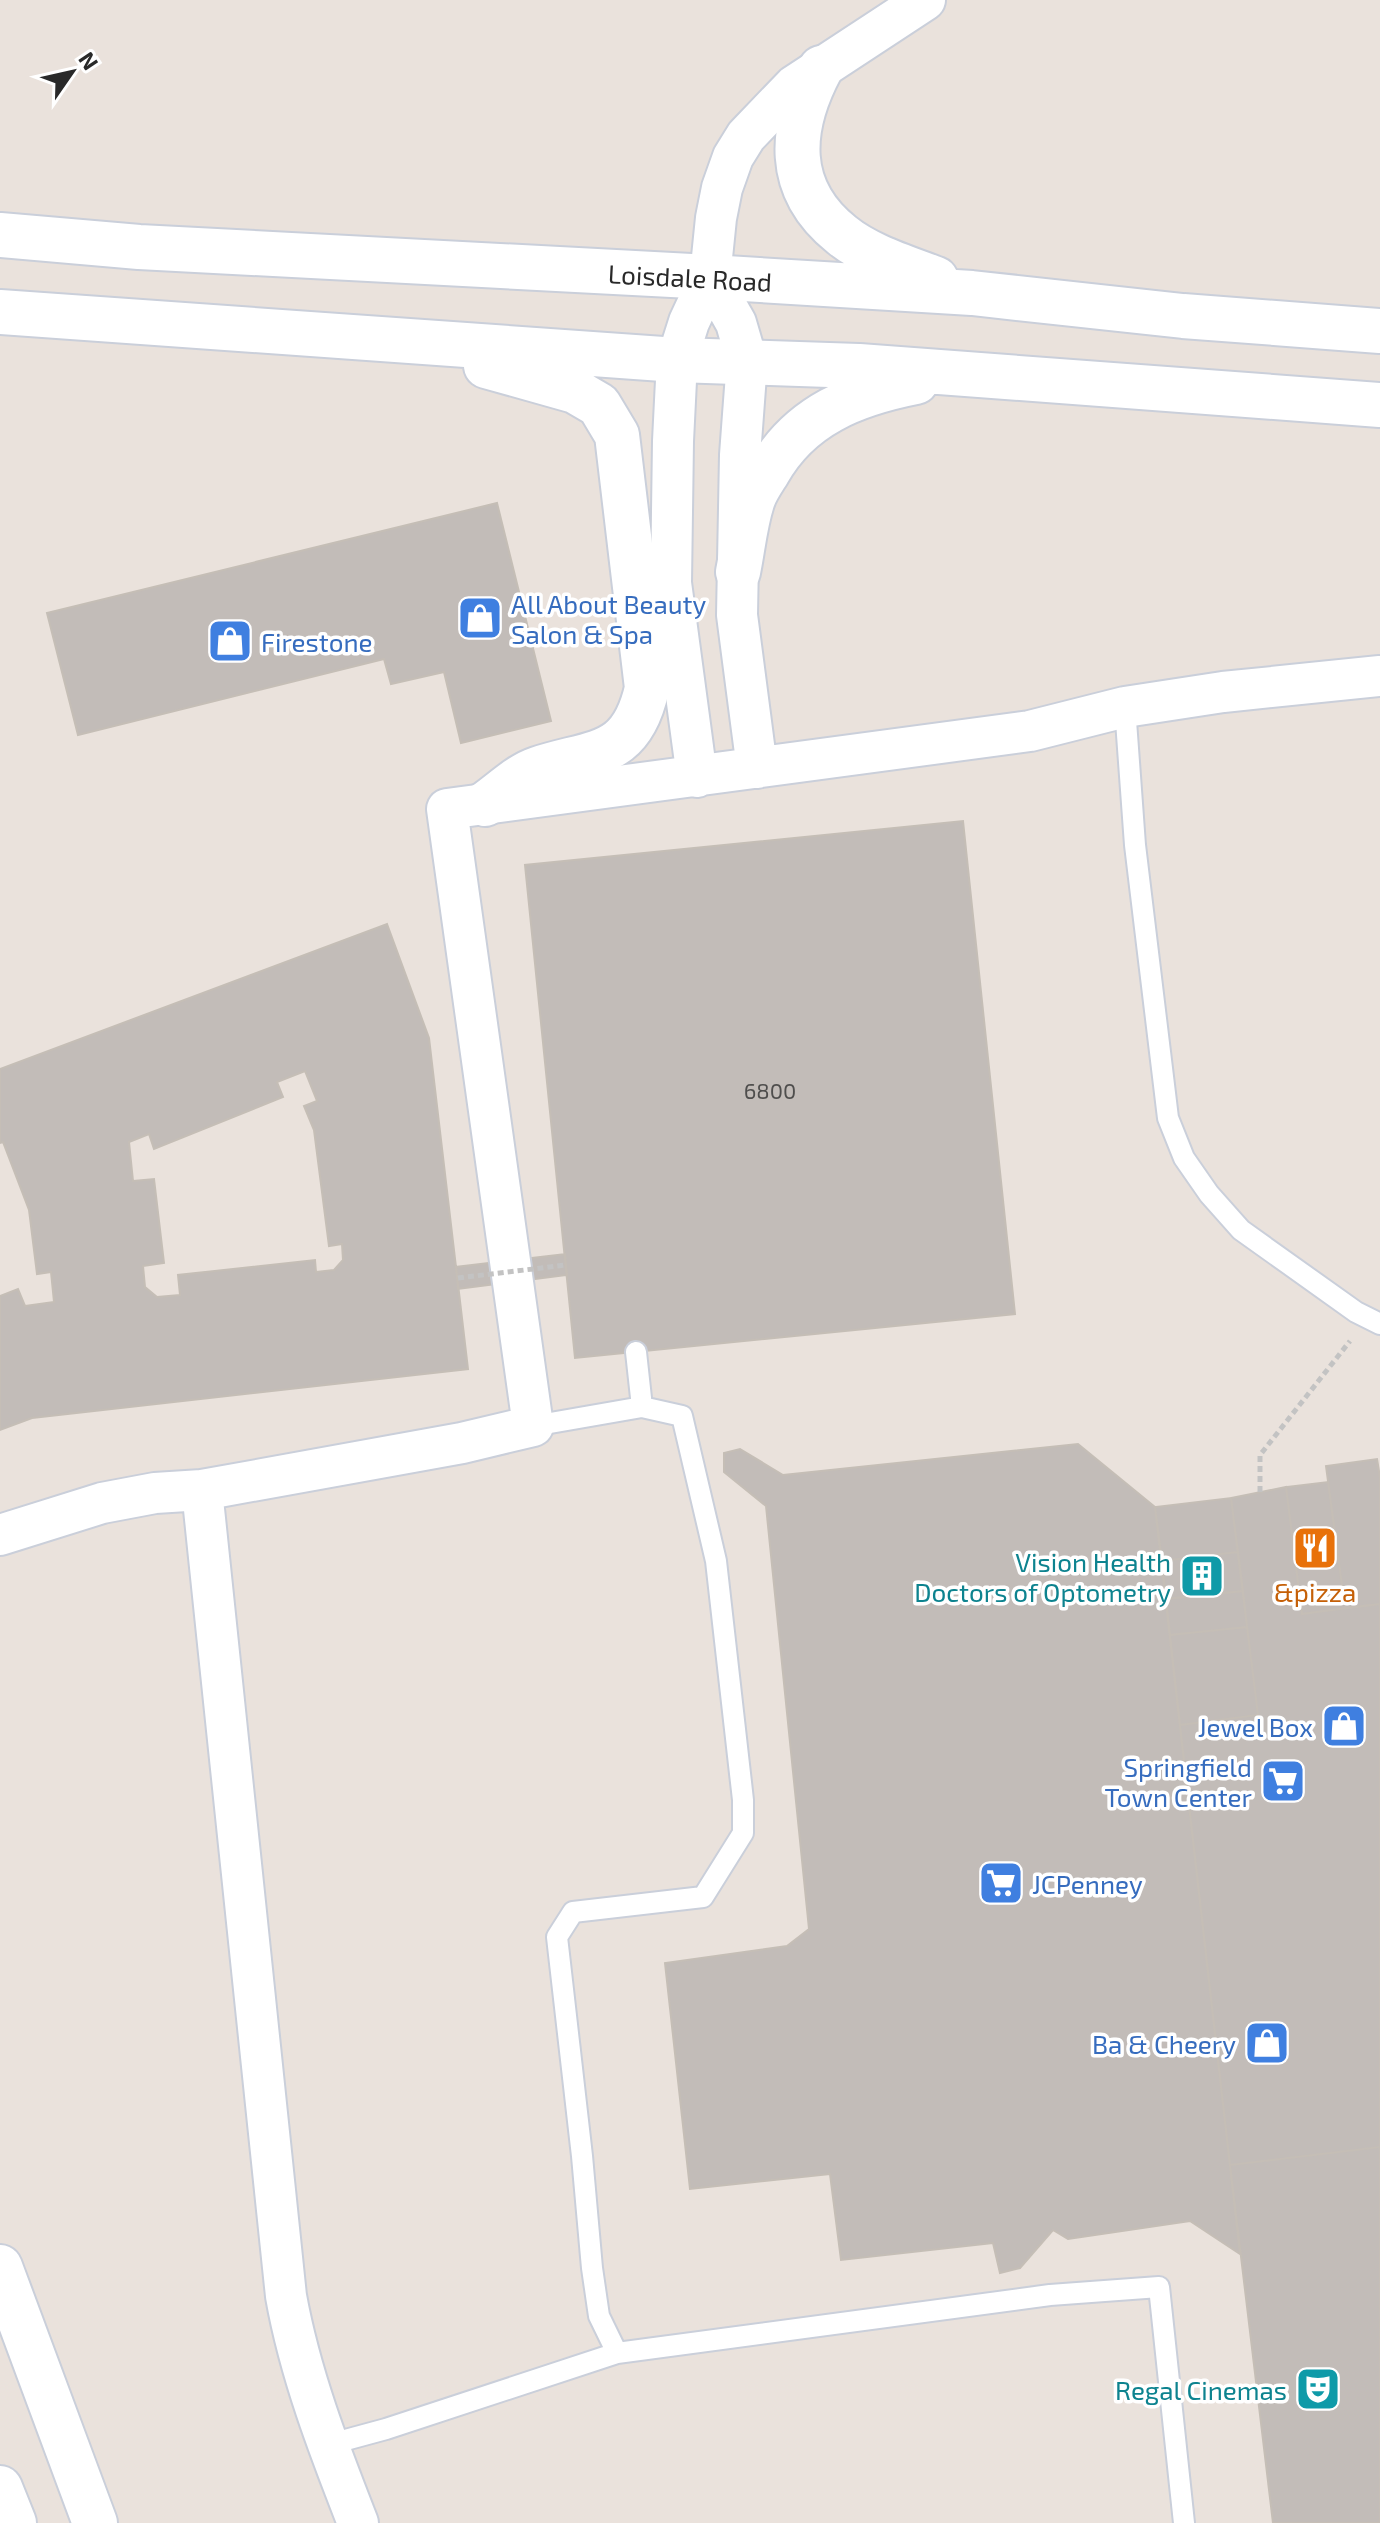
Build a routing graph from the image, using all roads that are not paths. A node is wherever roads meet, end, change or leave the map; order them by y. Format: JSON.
{"nodes":[{"id":1,"x":906,"y":6,"type":"edge"},
{"id":2,"x":821,"y":68,"type":"junction"},
{"id":3,"x":0,"y":235,"type":"edge"},
{"id":4,"x":710,"y":277,"type":"junction"},
{"id":5,"x":972,"y":293,"type":"junction"},
{"id":6,"x":0,"y":312,"type":"edge"},
{"id":7,"x":1380,"y":331,"type":"edge"},
{"id":8,"x":351,"y":337,"type":"junction"},
{"id":9,"x":677,"y":360,"type":"junction"},
{"id":10,"x":747,"y":361,"type":"junction"},
{"id":11,"x":962,"y":374,"type":"junction"},
{"id":12,"x":1380,"y":405,"type":"edge"},
{"id":13,"x":738,"y":572,"type":"junction"},
{"id":14,"x":1380,"y":676,"type":"edge"},
{"id":15,"x":1125,"y":707,"type":"junction"},
{"id":16,"x":757,"y":768,"type":"junction"},
{"id":17,"x":697,"y":777,"type":"junction"},
{"id":18,"x":485,"y":804,"type":"junction"},
{"id":19,"x":1373,"y":1321,"type":"edge"},
{"id":20,"x":636,"y":1352,"type":"dead end"},
{"id":21,"x":642,"y":1407,"type":"junction"},
{"id":22,"x":533,"y":1426,"type":"junction"},
{"id":23,"x":202,"y":1490,"type":"junction"},
{"id":24,"x":0,"y":1535,"type":"edge"},
{"id":25,"x":0,"y":2267,"type":"edge"},
{"id":26,"x":617,"y":2353,"type":"junction"},
{"id":27,"x":327,"y":2445,"type":"junction"},
{"id":28,"x":0,"y":2488,"type":"edge"},
{"id":29,"x":14,"y":2523,"type":"edge"},
{"id":30,"x":95,"y":2523,"type":"edge"},
{"id":31,"x":358,"y":2523,"type":"edge"},
{"id":32,"x":1184,"y":2523,"type":"edge"}],
"edges":[{"from":1,"to":2,"type":"street"},
{"from":2,"to":4,"type":"street"},
{"from":2,"to":5,"type":"main road"},
{"from":3,"to":4,"type":"main road","name":"Loisdale Road"},
{"from":4,"to":5,"type":"main road","name":"Loisdale Road"},
{"from":4,"to":9,"type":"street"},
{"from":4,"to":10,"type":"street"},
{"from":5,"to":7,"type":"main road","name":"Loisdale Road"},
{"from":6,"to":8,"type":"main road"},
{"from":8,"to":9,"type":"main road"},
{"from":8,"to":18,"type":"main road"},
{"from":9,"to":10,"type":"main road"},
{"from":9,"to":17,"type":"street"},
{"from":10,"to":11,"type":"main road"},
{"from":10,"to":13,"type":"street"},
{"from":11,"to":12,"type":"main road"},
{"from":11,"to":13,"type":"main road"},
{"from":13,"to":16,"type":"street"},
{"from":14,"to":15,"type":"street"},
{"from":15,"to":16,"type":"street"},
{"from":15,"to":19,"type":"lane"},
{"from":16,"to":17,"type":"street"},
{"from":17,"to":18,"type":"street"},
{"from":18,"to":22,"type":"street"},
{"from":20,"to":21,"type":"lane"},
{"from":21,"to":22,"type":"lane"},
{"from":21,"to":26,"type":"lane"},
{"from":22,"to":23,"type":"street"},
{"from":23,"to":24,"type":"street"},
{"from":23,"to":27,"type":"street"},
{"from":25,"to":30,"type":"main road"},
{"from":26,"to":27,"type":"lane"},
{"from":26,"to":32,"type":"lane"},
{"from":27,"to":31,"type":"street"},
{"from":28,"to":29,"type":"main road"}]}
